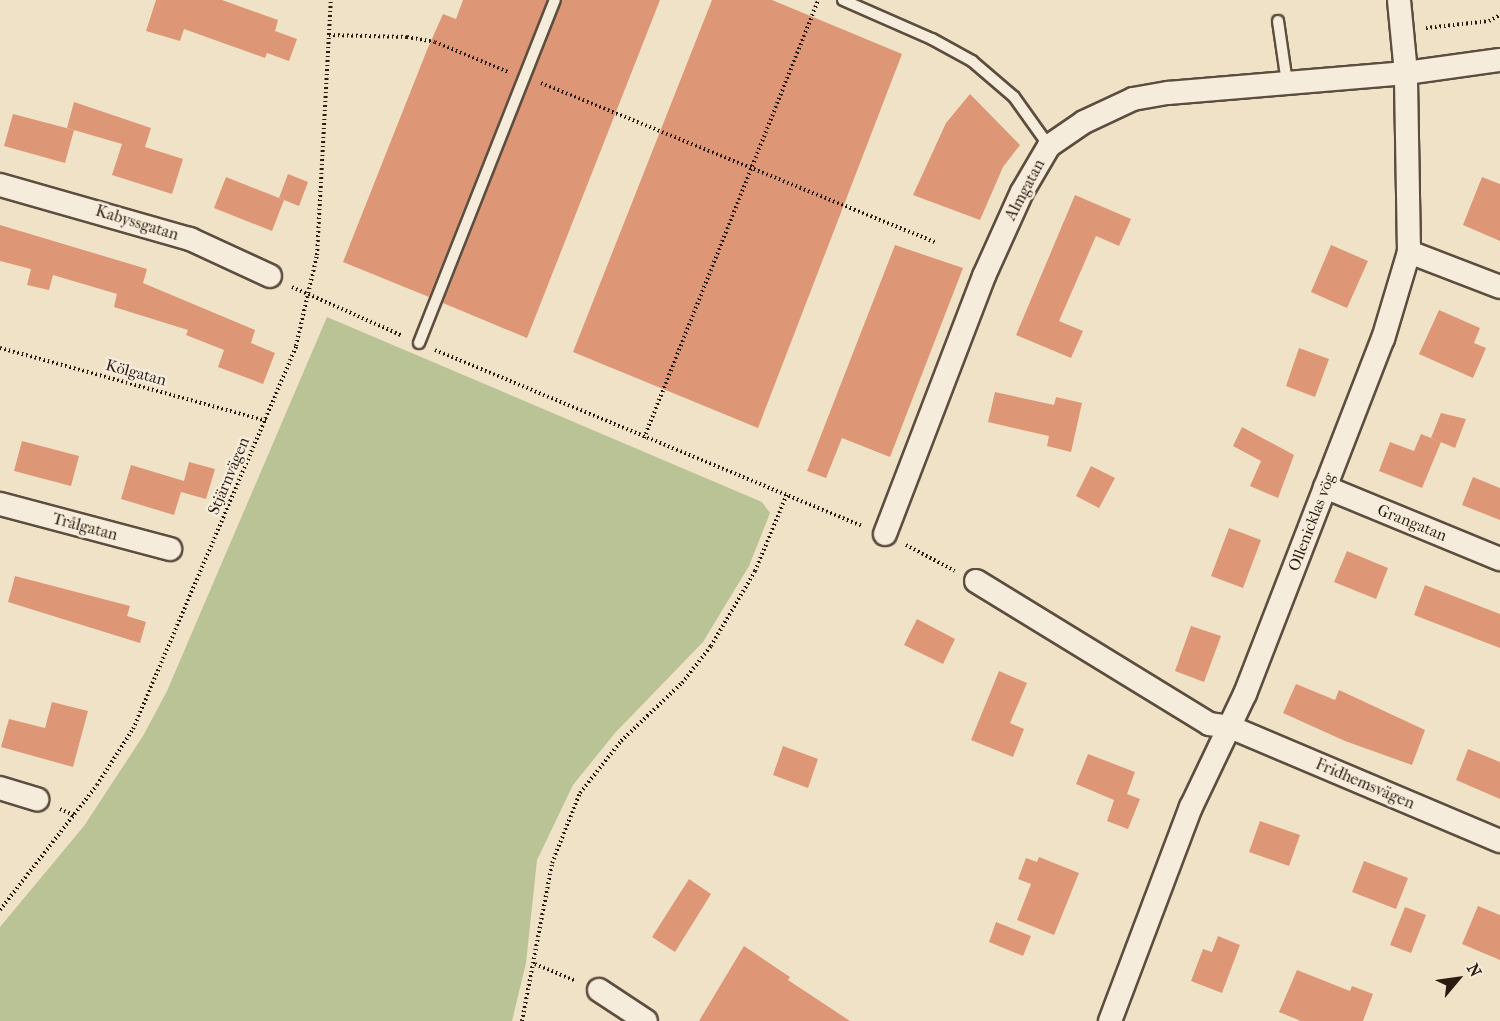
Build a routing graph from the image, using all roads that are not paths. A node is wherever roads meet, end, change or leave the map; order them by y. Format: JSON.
{"nodes":[{"id":1,"x":555,"y":0,"type":"edge"},
{"id":2,"x":843,"y":0,"type":"edge"},
{"id":3,"x":1399,"y":0,"type":"edge"},
{"id":4,"x":1278,"y":21,"type":"dead end"},
{"id":5,"x":1500,"y":60,"type":"edge"},
{"id":6,"x":1406,"y":74,"type":"junction"},
{"id":7,"x":1287,"y":82,"type":"junction"},
{"id":8,"x":1049,"y":146,"type":"junction"},
{"id":9,"x":0,"y":185,"type":"edge"},
{"id":10,"x":1409,"y":252,"type":"junction"},
{"id":11,"x":270,"y":276,"type":"road end"},
{"id":12,"x":1500,"y":287,"type":"edge"},
{"id":13,"x":419,"y":343,"type":"road end"},
{"id":14,"x":1325,"y":487,"type":"junction"},
{"id":15,"x":0,"y":504,"type":"edge"},
{"id":16,"x":885,"y":534,"type":"road end"},
{"id":17,"x":170,"y":549,"type":"dead end"},
{"id":18,"x":1500,"y":559,"type":"edge"},
{"id":19,"x":976,"y":581,"type":"road end"},
{"id":20,"x":1230,"y":727,"type":"junction"},
{"id":21,"x":0,"y":788,"type":"edge"},
{"id":22,"x":38,"y":799,"type":"dead end"},
{"id":23,"x":1500,"y":841,"type":"edge"},
{"id":24,"x":599,"y":990,"type":"road end"},
{"id":25,"x":646,"y":1021,"type":"edge"},
{"id":26,"x":1110,"y":1021,"type":"edge"}],
"edges":[{"from":1,"to":13,"type":"lane"},
{"from":2,"to":8,"type":"lane"},
{"from":3,"to":6,"type":"street","name":"Ollenicklas vög"},
{"from":4,"to":7,"type":"lane"},
{"from":5,"to":6,"type":"street","name":"Almgatan"},
{"from":6,"to":7,"type":"street","name":"Almgatan"},
{"from":6,"to":10,"type":"street","name":"Ollenicklas vög"},
{"from":7,"to":8,"type":"street","name":"Almgatan"},
{"from":8,"to":16,"type":"street","name":"Almgatan"},
{"from":9,"to":11,"type":"street","name":"Kabyssgatan"},
{"from":10,"to":12,"type":"street"},
{"from":10,"to":14,"type":"street","name":"Ollenicklas vög"},
{"from":14,"to":18,"type":"street","name":"Grangatan"},
{"from":14,"to":20,"type":"street","name":"Ollenicklas vög"},
{"from":15,"to":17,"type":"street","name":"Trålgatan"},
{"from":19,"to":20,"type":"street","name":"Fridhemsvägen"},
{"from":20,"to":23,"type":"street","name":"Fridhemsvägen"},
{"from":20,"to":26,"type":"street","name":"Ollenicklas vög"},
{"from":21,"to":22,"type":"street"},
{"from":24,"to":25,"type":"street"}]}
